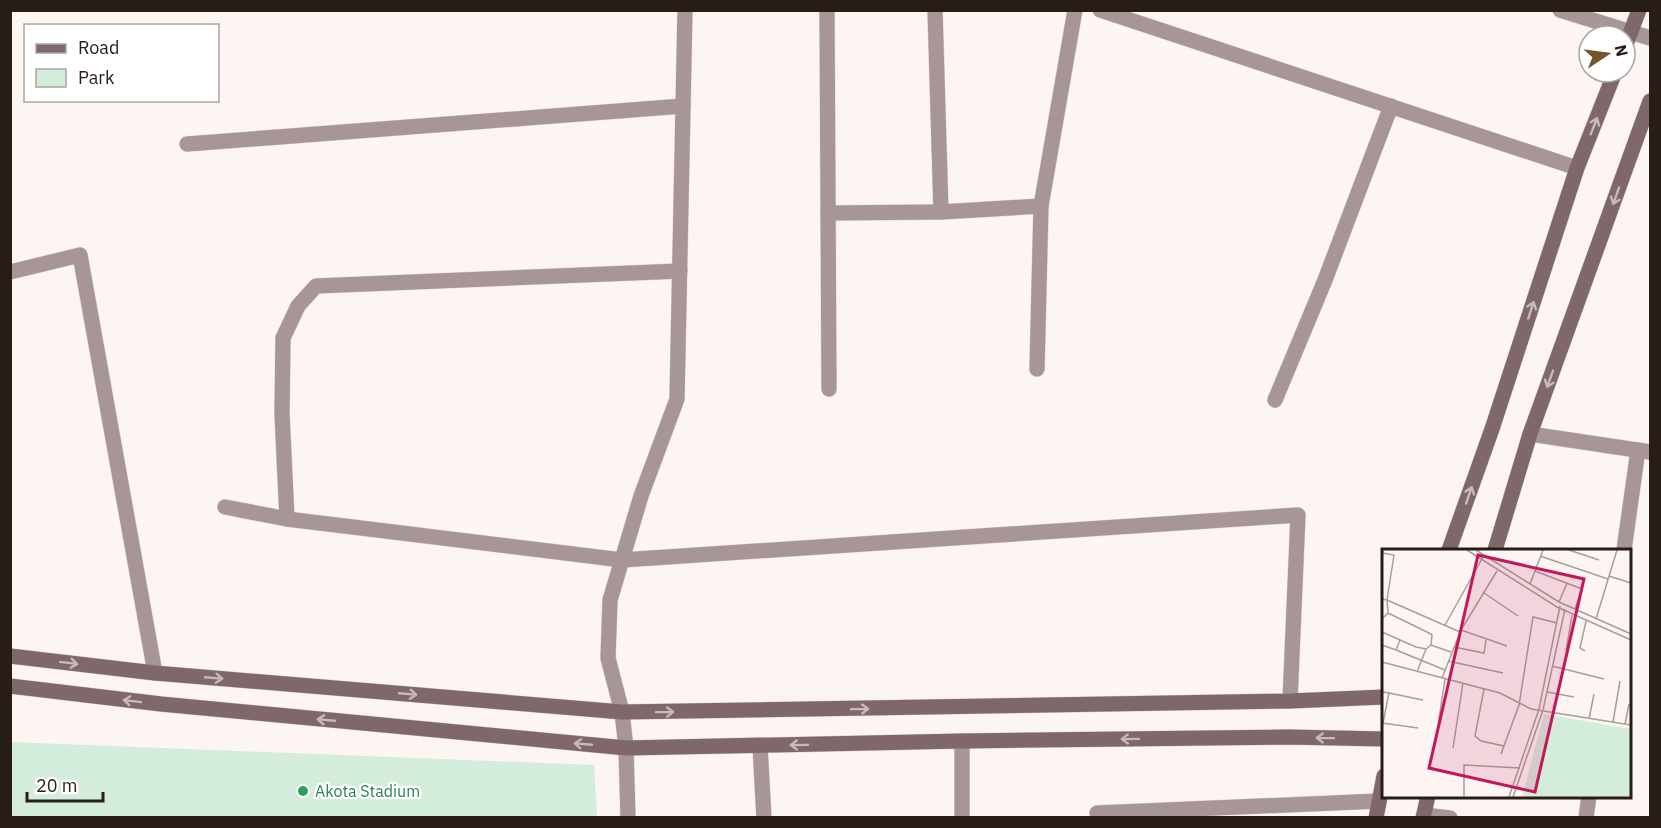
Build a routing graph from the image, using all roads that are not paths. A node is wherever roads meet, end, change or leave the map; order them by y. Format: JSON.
{"nodes":[{"id":1,"x":685,"y":10,"type":"edge"},
{"id":2,"x":826,"y":10,"type":"edge"},
{"id":3,"x":935,"y":10,"type":"edge"},
{"id":4,"x":1075,"y":10,"type":"edge"},
{"id":5,"x":1100,"y":10,"type":"edge"},
{"id":6,"x":1560,"y":10,"type":"edge"},
{"id":7,"x":1607,"y":24,"type":"edge"},
{"id":8,"x":1610,"y":84,"type":"edge"},
{"id":9,"x":1650,"y":101,"type":"edge"},
{"id":10,"x":683,"y":106,"type":"junction"},
{"id":11,"x":1391,"y":106,"type":"junction"},
{"id":12,"x":187,"y":144,"type":"dead end"},
{"id":13,"x":1577,"y":168,"type":"junction"},
{"id":14,"x":1041,"y":206,"type":"junction"},
{"id":15,"x":941,"y":212,"type":"junction"},
{"id":16,"x":828,"y":213,"type":"junction"},
{"id":17,"x":680,"y":271,"type":"junction"},
{"id":18,"x":10,"y":272,"type":"edge"},
{"id":19,"x":1037,"y":369,"type":"dead end"},
{"id":20,"x":829,"y":389,"type":"dead end"},
{"id":21,"x":1275,"y":400,"type":"dead end"},
{"id":22,"x":1530,"y":434,"type":"junction"},
{"id":23,"x":1644,"y":451,"type":"edge"},
{"id":24,"x":225,"y":507,"type":"dead end"},
{"id":25,"x":287,"y":519,"type":"junction"},
{"id":26,"x":1449,"y":549,"type":"edge"},
{"id":27,"x":1495,"y":549,"type":"edge"},
{"id":28,"x":1624,"y":549,"type":"edge"},
{"id":29,"x":622,"y":560,"type":"junction"},
{"id":30,"x":10,"y":656,"type":"edge"},
{"id":31,"x":155,"y":673,"type":"junction"},
{"id":32,"x":10,"y":686,"type":"edge"},
{"id":33,"x":1382,"y":697,"type":"edge"},
{"id":34,"x":1290,"y":701,"type":"junction"},
{"id":35,"x":622,"y":712,"type":"junction"},
{"id":36,"x":1382,"y":738,"type":"edge"},
{"id":37,"x":962,"y":741,"type":"junction"},
{"id":38,"x":760,"y":746,"type":"junction"},
{"id":39,"x":626,"y":748,"type":"junction"},
{"id":40,"x":1382,"y":782,"type":"edge"},
{"id":41,"x":1428,"y":798,"type":"edge"},
{"id":42,"x":1588,"y":798,"type":"edge"},
{"id":43,"x":1379,"y":801,"type":"junction"},
{"id":44,"x":1097,"y":813,"type":"dead end"},
{"id":45,"x":1424,"y":816,"type":"edge"},
{"id":46,"x":628,"y":818,"type":"edge"},
{"id":47,"x":764,"y":818,"type":"edge"},
{"id":48,"x":962,"y":818,"type":"edge"},
{"id":49,"x":1376,"y":818,"type":"edge"},
{"id":50,"x":1450,"y":818,"type":"edge"},
{"id":51,"x":1586,"y":818,"type":"edge"}],
"edges":[{"from":1,"to":10,"type":"street"},
{"from":2,"to":16,"type":"street"},
{"from":3,"to":15,"type":"street"},
{"from":4,"to":14,"type":"street"},
{"from":5,"to":11,"type":"street"},
{"from":6,"to":7,"type":"street"},
{"from":13,"to":8,"type":"street","one_way":true},
{"from":9,"to":22,"type":"street","one_way":true},
{"from":10,"to":12,"type":"street"},
{"from":10,"to":17,"type":"street"},
{"from":11,"to":13,"type":"street"},
{"from":11,"to":21,"type":"street"},
{"from":26,"to":13,"type":"street","one_way":true},
{"from":14,"to":15,"type":"street"},
{"from":14,"to":19,"type":"street"},
{"from":15,"to":16,"type":"street"},
{"from":16,"to":20,"type":"street"},
{"from":17,"to":25,"type":"street"},
{"from":17,"to":29,"type":"street"},
{"from":18,"to":31,"type":"street"},
{"from":22,"to":23,"type":"street"},
{"from":22,"to":27,"type":"street"},
{"from":23,"to":28,"type":"street"},
{"from":24,"to":25,"type":"street"},
{"from":25,"to":29,"type":"street"},
{"from":29,"to":34,"type":"street"},
{"from":29,"to":35,"type":"street"},
{"from":30,"to":31,"type":"street","one_way":true},
{"from":31,"to":35,"type":"street","one_way":true},
{"from":39,"to":32,"type":"street","one_way":true},
{"from":33,"to":34,"type":"street"},
{"from":35,"to":34,"type":"street","one_way":true},
{"from":35,"to":39,"type":"street"},
{"from":36,"to":37,"type":"street","one_way":true},
{"from":37,"to":38,"type":"street","one_way":true},
{"from":37,"to":48,"type":"street"},
{"from":38,"to":39,"type":"street"},
{"from":38,"to":47,"type":"street"},
{"from":39,"to":46,"type":"street"},
{"from":40,"to":43,"type":"street"},
{"from":41,"to":45,"type":"street"},
{"from":42,"to":51,"type":"street"},
{"from":43,"to":44,"type":"street"},
{"from":43,"to":49,"type":"street"},
{"from":45,"to":50,"type":"street"}]}
